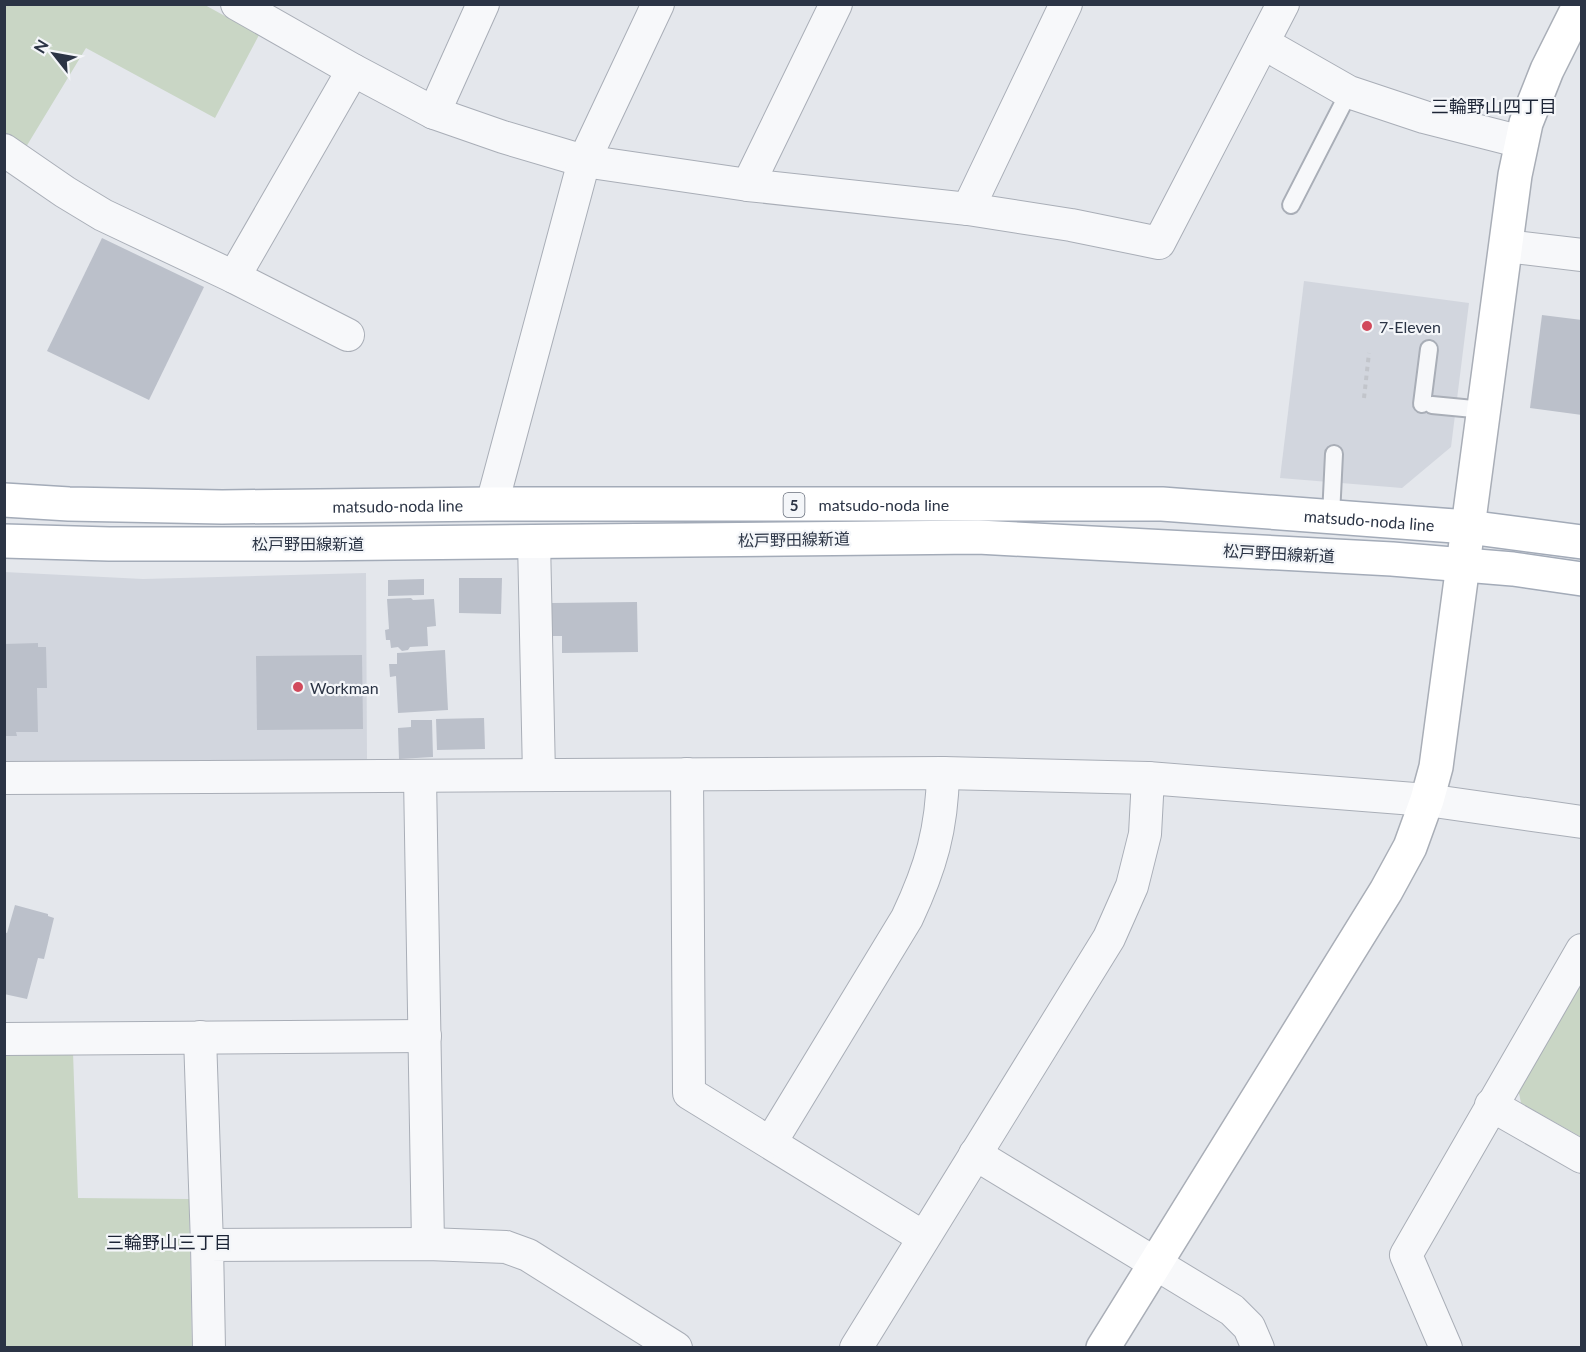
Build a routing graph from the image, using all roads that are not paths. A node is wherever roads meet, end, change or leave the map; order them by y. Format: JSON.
{"nodes":[{"id":1,"x":237,"y":4,"type":"edge"},
{"id":2,"x":483,"y":4,"type":"edge"},
{"id":3,"x":658,"y":4,"type":"edge"},
{"id":4,"x":836,"y":4,"type":"edge"},
{"id":5,"x":1066,"y":4,"type":"edge"},
{"id":6,"x":1283,"y":4,"type":"edge"},
{"id":7,"x":1580,"y":4,"type":"edge"},
{"id":8,"x":1263,"y":43,"type":"junction"},
{"id":9,"x":353,"y":70,"type":"junction"},
{"id":10,"x":1349,"y":92,"type":"junction"},
{"id":11,"x":434,"y":113,"type":"junction"},
{"id":12,"x":1522,"y":142,"type":"junction"},
{"id":13,"x":4,"y":150,"type":"edge"},
{"id":14,"x":584,"y":161,"type":"junction"},
{"id":15,"x":748,"y":185,"type":"junction"},
{"id":16,"x":1291,"y":205,"type":"dead end"},
{"id":17,"x":968,"y":209,"type":"junction"},
{"id":18,"x":1506,"y":246,"type":"junction"},
{"id":19,"x":1581,"y":255,"type":"edge"},
{"id":20,"x":234,"y":277,"type":"junction"},
{"id":21,"x":348,"y":335,"type":"dead end"},
{"id":22,"x":1429,"y":349,"type":"dead end"},
{"id":23,"x":1484,"y":410,"type":"junction"},
{"id":24,"x":1334,"y":454,"type":"dead end"},
{"id":25,"x":4,"y":500,"type":"edge"},
{"id":26,"x":492,"y":504,"type":"junction"},
{"id":27,"x":1331,"y":516,"type":"junction"},
{"id":28,"x":1468,"y":527,"type":"junction"},
{"id":29,"x":4,"y":541,"type":"edge"},
{"id":30,"x":534,"y":541,"type":"junction"},
{"id":31,"x":1581,"y":542,"type":"edge"},
{"id":32,"x":1463,"y":564,"type":"junction"},
{"id":33,"x":1581,"y":579,"type":"edge"},
{"id":34,"x":943,"y":773,"type":"junction"},
{"id":35,"x":687,"y":774,"type":"junction"},
{"id":36,"x":539,"y":775,"type":"junction"},
{"id":37,"x":420,"y":777,"type":"junction"},
{"id":38,"x":4,"y":778,"type":"edge"},
{"id":39,"x":1148,"y":778,"type":"junction"},
{"id":40,"x":1427,"y":800,"type":"junction"},
{"id":41,"x":1581,"y":822,"type":"edge"},
{"id":42,"x":1581,"y":950,"type":"edge"},
{"id":43,"x":425,"y":1036,"type":"junction"},
{"id":44,"x":200,"y":1037,"type":"junction"},
{"id":45,"x":4,"y":1039,"type":"edge"},
{"id":46,"x":1491,"y":1106,"type":"junction"},
{"id":47,"x":771,"y":1142,"type":"junction"},
{"id":48,"x":975,"y":1154,"type":"junction"},
{"id":49,"x":1581,"y":1157,"type":"edge"},
{"id":50,"x":923,"y":1237,"type":"junction"},
{"id":51,"x":428,"y":1244,"type":"junction"},
{"id":52,"x":207,"y":1245,"type":"junction"},
{"id":53,"x":1156,"y":1262,"type":"junction"},
{"id":54,"x":633,"y":1337,"type":"edge"},
{"id":55,"x":208,"y":1347,"type":"edge"},
{"id":56,"x":676,"y":1347,"type":"edge"},
{"id":57,"x":856,"y":1347,"type":"edge"},
{"id":58,"x":1103,"y":1347,"type":"edge"},
{"id":59,"x":1258,"y":1347,"type":"edge"},
{"id":60,"x":1446,"y":1347,"type":"edge"}],
"edges":[{"from":1,"to":9,"type":"street"},
{"from":2,"to":11,"type":"street"},
{"from":3,"to":14,"type":"street"},
{"from":4,"to":15,"type":"street"},
{"from":5,"to":17,"type":"street"},
{"from":6,"to":8,"type":"street"},
{"from":7,"to":12,"type":"main road"},
{"from":8,"to":10,"type":"street"},
{"from":8,"to":17,"type":"street"},
{"from":9,"to":11,"type":"street"},
{"from":9,"to":20,"type":"street"},
{"from":10,"to":12,"type":"street"},
{"from":10,"to":16,"type":"lane"},
{"from":11,"to":14,"type":"street"},
{"from":12,"to":18,"type":"main road"},
{"from":13,"to":20,"type":"street"},
{"from":14,"to":15,"type":"street"},
{"from":14,"to":26,"type":"street"},
{"from":15,"to":17,"type":"street"},
{"from":18,"to":19,"type":"street"},
{"from":18,"to":23,"type":"main road"},
{"from":20,"to":21,"type":"street"},
{"from":22,"to":23,"type":"lane"},
{"from":23,"to":28,"type":"main road"},
{"from":24,"to":27,"type":"lane"},
{"from":25,"to":26,"type":"main road","name":"matsudo-noda line","number":"5"},
{"from":26,"to":27,"type":"main road","name":"matsudo-noda line","number":"5"},
{"from":27,"to":28,"type":"main road","name":"matsudo-noda line","number":"5"},
{"from":28,"to":31,"type":"main road","name":"matsudo-noda line","number":"5"},
{"from":28,"to":32,"type":"main road"},
{"from":29,"to":30,"type":"main road","name":"松戸野田線新道","number":"5"},
{"from":30,"to":32,"type":"main road","name":"松戸野田線新道","number":"5"},
{"from":30,"to":36,"type":"street"},
{"from":32,"to":33,"type":"main road","name":"松戸野田線新道","number":"5"},
{"from":32,"to":40,"type":"main road"},
{"from":34,"to":35,"type":"street"},
{"from":34,"to":39,"type":"street"},
{"from":34,"to":47,"type":"street"},
{"from":35,"to":36,"type":"street"},
{"from":35,"to":47,"type":"street"},
{"from":36,"to":37,"type":"street"},
{"from":37,"to":38,"type":"street"},
{"from":37,"to":43,"type":"street"},
{"from":39,"to":40,"type":"street"},
{"from":39,"to":48,"type":"street"},
{"from":40,"to":41,"type":"street"},
{"from":40,"to":53,"type":"main road"},
{"from":42,"to":46,"type":"street"},
{"from":43,"to":44,"type":"street"},
{"from":43,"to":51,"type":"street"},
{"from":44,"to":45,"type":"street"},
{"from":44,"to":52,"type":"street"},
{"from":46,"to":49,"type":"street"},
{"from":46,"to":60,"type":"street"},
{"from":47,"to":50,"type":"street"},
{"from":48,"to":50,"type":"street"},
{"from":48,"to":53,"type":"street"},
{"from":50,"to":57,"type":"street"},
{"from":51,"to":52,"type":"street"},
{"from":51,"to":54,"type":"street"},
{"from":52,"to":55,"type":"street"},
{"from":53,"to":58,"type":"main road"},
{"from":53,"to":59,"type":"street"},
{"from":54,"to":56,"type":"street"}]}
